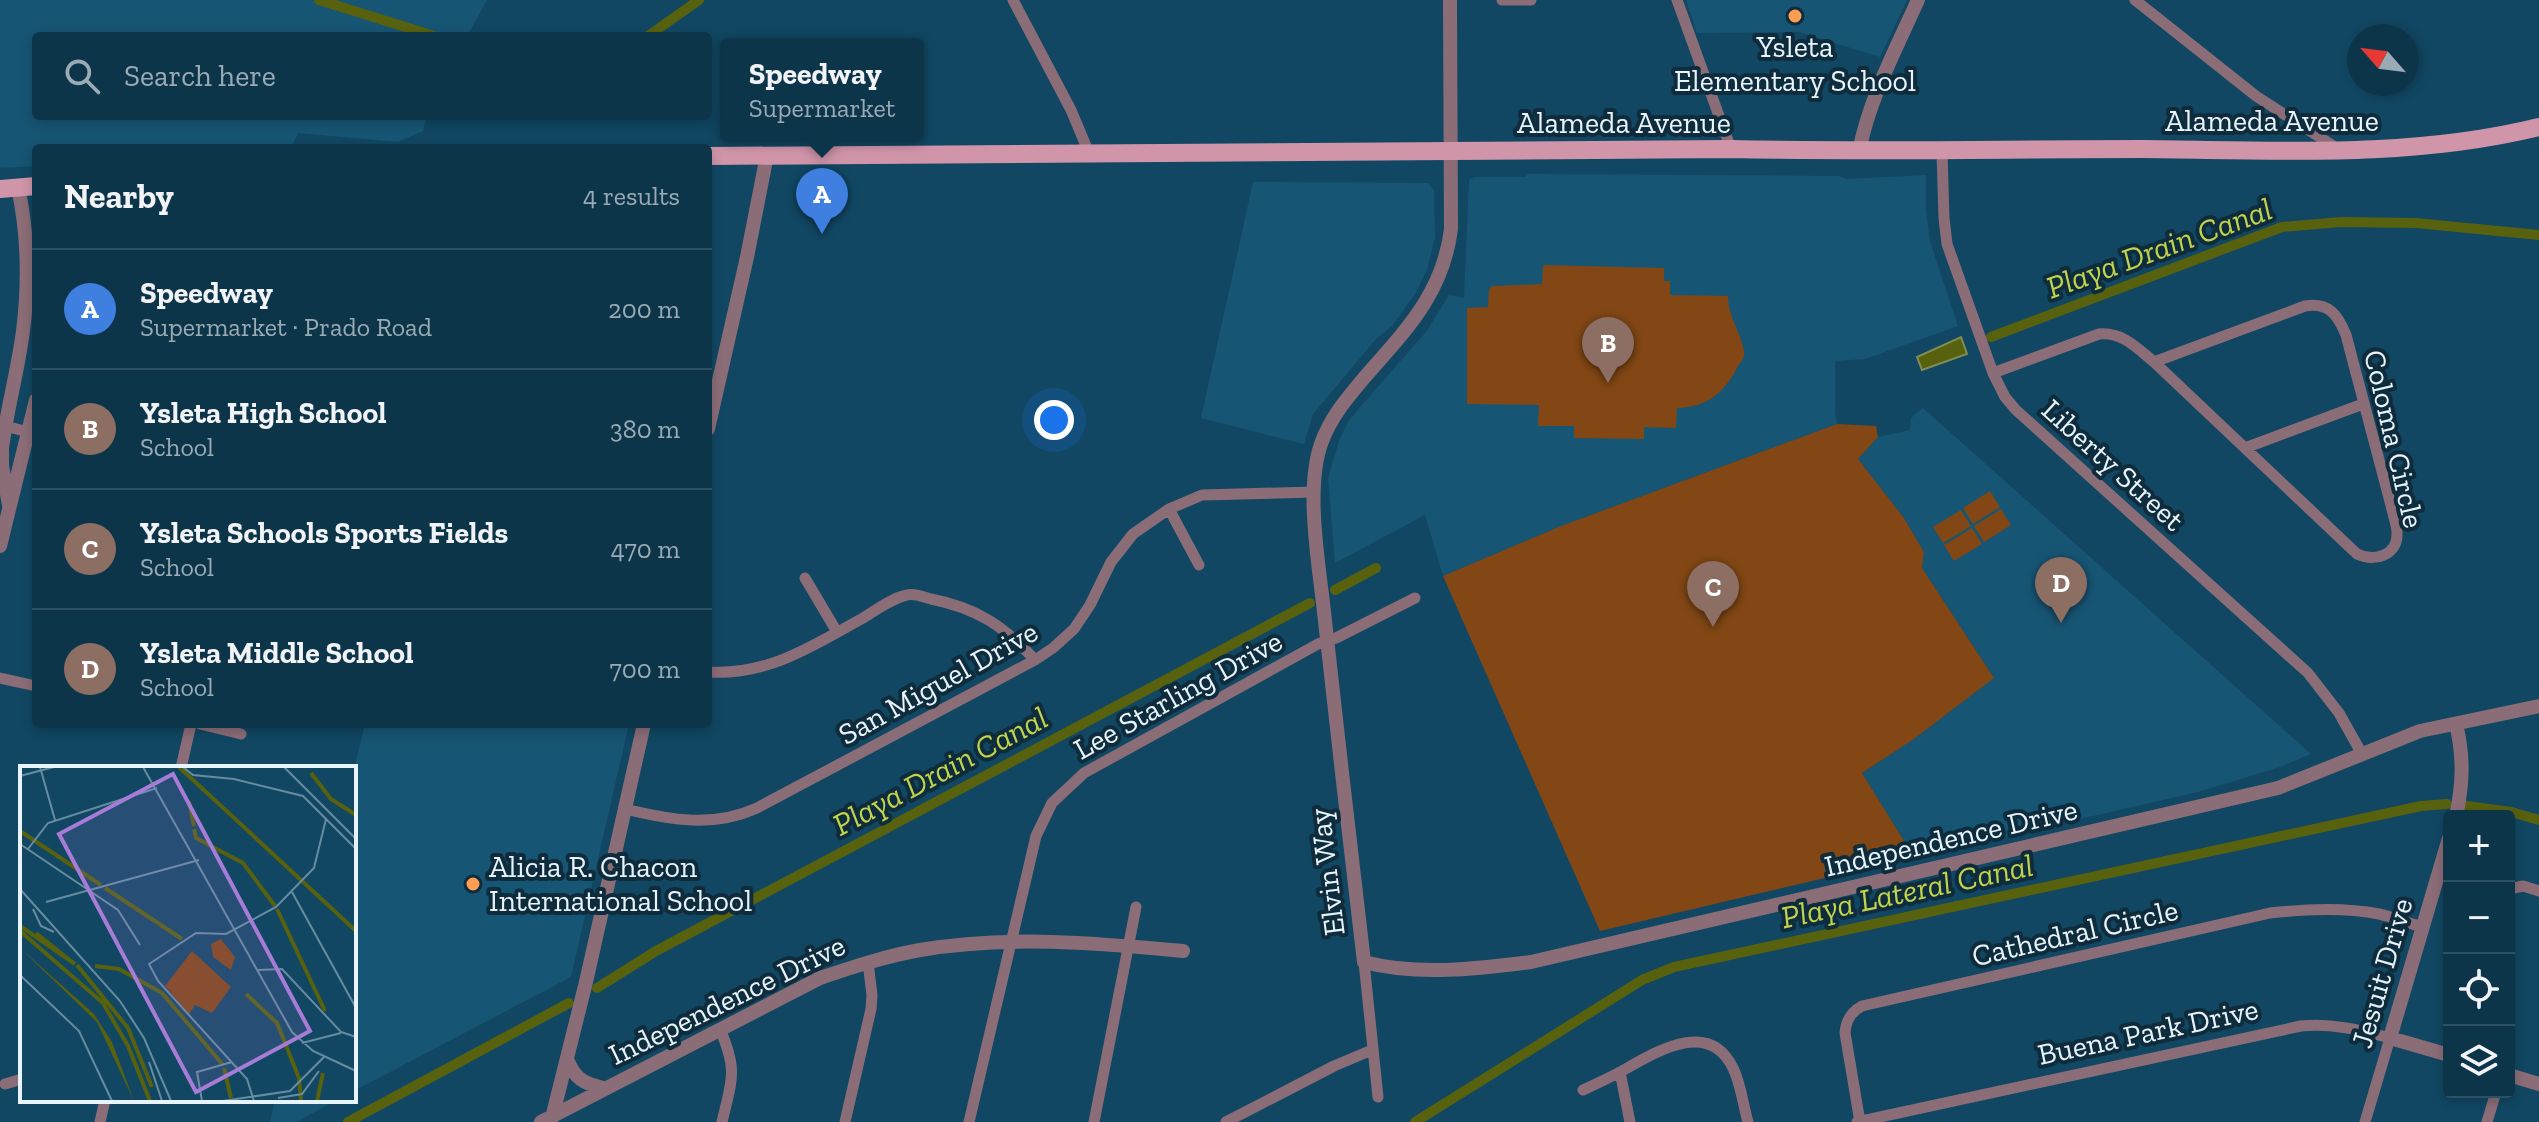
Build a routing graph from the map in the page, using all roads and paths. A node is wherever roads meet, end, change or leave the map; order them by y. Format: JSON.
{"nodes":[{"id":1,"x":1013,"y":0,"type":"edge"},
{"id":2,"x":1450,"y":0,"type":"edge"},
{"id":3,"x":1502,"y":0,"type":"edge"},
{"id":4,"x":1531,"y":0,"type":"edge"},
{"id":5,"x":1677,"y":0,"type":"edge"},
{"id":6,"x":1918,"y":0,"type":"edge"},
{"id":7,"x":2135,"y":0,"type":"edge"},
{"id":8,"x":2539,"y":127,"type":"edge"},
{"id":9,"x":1731,"y":149,"type":"junction"},
{"id":10,"x":2338,"y":150,"type":"junction"},
{"id":11,"x":1452,"y":152,"type":"junction"},
{"id":12,"x":1859,"y":152,"type":"junction"},
{"id":13,"x":1942,"y":152,"type":"junction"},
{"id":14,"x":1089,"y":153,"type":"junction"},
{"id":15,"x":767,"y":155,"type":"junction"},
{"id":16,"x":712,"y":156,"type":"edge"},
{"id":17,"x":18,"y":188,"type":"edge"},
{"id":18,"x":2154,"y":362,"type":"junction"},
{"id":19,"x":1993,"y":373,"type":"junction"},
{"id":20,"x":2363,"y":404,"type":"junction"},
{"id":21,"x":712,"y":411,"type":"edge"},
{"id":22,"x":5,"y":426,"type":"junction"},
{"id":23,"x":32,"y":433,"type":"edge"},
{"id":24,"x":2245,"y":448,"type":"junction"},
{"id":25,"x":1314,"y":492,"type":"junction"},
{"id":26,"x":9,"y":505,"type":"junction"},
{"id":27,"x":1169,"y":509,"type":"junction"},
{"id":28,"x":0,"y":546,"type":"edge"},
{"id":29,"x":1199,"y":565,"type":"dead end"},
{"id":30,"x":805,"y":578,"type":"dead end"},
{"id":31,"x":1415,"y":598,"type":"dead end"},
{"id":32,"x":837,"y":632,"type":"junction"},
{"id":33,"x":1327,"y":641,"type":"junction"},
{"id":34,"x":1035,"y":660,"type":"junction"},
{"id":35,"x":712,"y":672,"type":"edge"},
{"id":36,"x":0,"y":678,"type":"edge"},
{"id":37,"x":32,"y":685,"type":"edge"},
{"id":38,"x":2539,"y":706,"type":"edge"},
{"id":39,"x":2456,"y":724,"type":"junction"},
{"id":40,"x":190,"y":728,"type":"edge"},
{"id":41,"x":216,"y":728,"type":"edge"},
{"id":42,"x":643,"y":728,"type":"edge"},
{"id":43,"x":241,"y":734,"type":"dead end"},
{"id":44,"x":2362,"y":754,"type":"junction"},
{"id":45,"x":181,"y":766,"type":"edge"},
{"id":46,"x":625,"y":809,"type":"junction"},
{"id":47,"x":2457,"y":810,"type":"edge"},
{"id":48,"x":2443,"y":858,"type":"edge"},
{"id":49,"x":2515,"y":888,"type":"edge"},
{"id":50,"x":2539,"y":891,"type":"edge"},
{"id":51,"x":1136,"y":907,"type":"dead end"},
{"id":52,"x":2422,"y":927,"type":"junction"},
{"id":53,"x":1009,"y":942,"type":"junction"},
{"id":54,"x":1130,"y":947,"type":"junction"},
{"id":55,"x":1183,"y":951,"type":"dead end"},
{"id":56,"x":868,"y":962,"type":"junction"},
{"id":57,"x":1364,"y":962,"type":"junction"},
{"id":58,"x":720,"y":1029,"type":"junction"},
{"id":59,"x":2390,"y":1038,"type":"junction"},
{"id":60,"x":1372,"y":1050,"type":"junction"},
{"id":61,"x":2443,"y":1053,"type":"edge"},
{"id":62,"x":567,"y":1059,"type":"junction"},
{"id":63,"x":1620,"y":1072,"type":"junction"},
{"id":64,"x":2515,"y":1077,"type":"edge"},
{"id":65,"x":20,"y":1080,"type":"edge"},
{"id":66,"x":5,"y":1084,"type":"dead end"},
{"id":67,"x":2539,"y":1084,"type":"edge"},
{"id":68,"x":603,"y":1088,"type":"junction"},
{"id":69,"x":1583,"y":1090,"type":"dead end"},
{"id":70,"x":1378,"y":1097,"type":"dead end"},
{"id":71,"x":2494,"y":1098,"type":"edge"},
{"id":72,"x":105,"y":1102,"type":"edge"},
{"id":73,"x":548,"y":1119,"type":"edge"},
{"id":74,"x":100,"y":1122,"type":"edge"},
{"id":75,"x":722,"y":1122,"type":"edge"},
{"id":76,"x":845,"y":1122,"type":"edge"},
{"id":77,"x":969,"y":1122,"type":"edge"},
{"id":78,"x":1094,"y":1122,"type":"edge"},
{"id":79,"x":1226,"y":1122,"type":"edge"},
{"id":80,"x":1630,"y":1122,"type":"edge"},
{"id":81,"x":1748,"y":1122,"type":"edge"},
{"id":82,"x":1859,"y":1122,"type":"edge"},
{"id":83,"x":2365,"y":1122,"type":"edge"},
{"id":84,"x":2487,"y":1122,"type":"edge"}],
"edges":[{"from":1,"to":14,"type":"street"},
{"from":2,"to":11,"type":"street","name":"Elvin Way"},
{"from":3,"to":4,"type":"street"},
{"from":5,"to":9,"type":"street"},
{"from":6,"to":12,"type":"street"},
{"from":7,"to":10,"type":"street"},
{"from":8,"to":10,"type":"main road","name":"Alameda Avenue"},
{"from":9,"to":11,"type":"main road","name":"Alameda Avenue"},
{"from":9,"to":12,"type":"main road","name":"Alameda Avenue"},
{"from":10,"to":13,"type":"main road","name":"Alameda Avenue"},
{"from":11,"to":14,"type":"main road","name":"Alameda Avenue"},
{"from":11,"to":25,"type":"street","name":"Elvin Way"},
{"from":12,"to":13,"type":"main road","name":"Alameda Avenue"},
{"from":13,"to":19,"type":"street","name":"Liberty Street"},
{"from":14,"to":15,"type":"main road","name":"Alameda Avenue"},
{"from":15,"to":16,"type":"main road","name":"Alameda Avenue"},
{"from":15,"to":21,"type":"street"},
{"from":17,"to":22,"type":"street"},
{"from":18,"to":19,"type":"street","name":"Coloma Circle"},
{"from":18,"to":20,"type":"street","name":"Coloma Circle"},
{"from":18,"to":24,"type":"street","name":"Coloma Circle"},
{"from":19,"to":44,"type":"street","name":"Liberty Street"},
{"from":20,"to":24,"type":"street"},
{"from":20,"to":24,"type":"street","name":"Coloma Circle"},
{"from":22,"to":23,"type":"street"},
{"from":22,"to":26,"type":"street"},
{"from":23,"to":26,"type":"street"},
{"from":25,"to":27,"type":"street","name":"San Miguel Drive"},
{"from":25,"to":33,"type":"street","name":"Elvin Way"},
{"from":26,"to":28,"type":"street"},
{"from":27,"to":29,"type":"street"},
{"from":27,"to":34,"type":"street","name":"San Miguel Drive"},
{"from":30,"to":32,"type":"street"},
{"from":31,"to":33,"type":"street","name":"Lee Starling Drive"},
{"from":32,"to":34,"type":"street"},
{"from":32,"to":35,"type":"street"},
{"from":33,"to":53,"type":"street","name":"Lee Starling Drive"},
{"from":33,"to":57,"type":"street","name":"Elvin Way"},
{"from":34,"to":46,"type":"street","name":"San Miguel Drive"},
{"from":36,"to":37,"type":"street"},
{"from":38,"to":39,"type":"street","name":"Independence Drive"},
{"from":39,"to":44,"type":"street","name":"Independence Drive"},
{"from":39,"to":47,"type":"street"},
{"from":40,"to":45,"type":"street"},
{"from":41,"to":43,"type":"street"},
{"from":42,"to":46,"type":"street"},
{"from":44,"to":57,"type":"street","name":"Independence Drive"},
{"from":46,"to":62,"type":"street"},
{"from":48,"to":52,"type":"street","name":"Jesuit Drive"},
{"from":49,"to":50,"type":"street"},
{"from":51,"to":54,"type":"street"},
{"from":52,"to":59,"type":"street","name":"Jesuit Drive"},
{"from":52,"to":82,"type":"street","name":"Cathedral Circle"},
{"from":53,"to":54,"type":"street","name":"Independence Drive"},
{"from":53,"to":56,"type":"street","name":"Independence Drive"},
{"from":53,"to":77,"type":"street","name":"Lee Starling Drive"},
{"from":54,"to":55,"type":"street","name":"Independence Drive"},
{"from":54,"to":78,"type":"street"},
{"from":56,"to":58,"type":"street","name":"Independence Drive"},
{"from":56,"to":76,"type":"street"},
{"from":57,"to":60,"type":"street","name":"Elvin Way"},
{"from":58,"to":68,"type":"street","name":"Independence Drive"},
{"from":58,"to":75,"type":"street"},
{"from":59,"to":61,"type":"street","name":"Buena Park Drive"},
{"from":59,"to":82,"type":"street","name":"Buena Park Drive"},
{"from":59,"to":83,"type":"street","name":"Jesuit Drive"},
{"from":60,"to":70,"type":"street","name":"Elvin Way"},
{"from":60,"to":79,"type":"street"},
{"from":62,"to":68,"type":"street"},
{"from":62,"to":73,"type":"street"},
{"from":63,"to":69,"type":"street"},
{"from":63,"to":80,"type":"street"},
{"from":63,"to":81,"type":"street"},
{"from":64,"to":67,"type":"street"},
{"from":65,"to":66,"type":"street"},
{"from":68,"to":73,"type":"street","name":"Independence Drive"},
{"from":71,"to":84,"type":"street"},
{"from":72,"to":74,"type":"street"}]}
